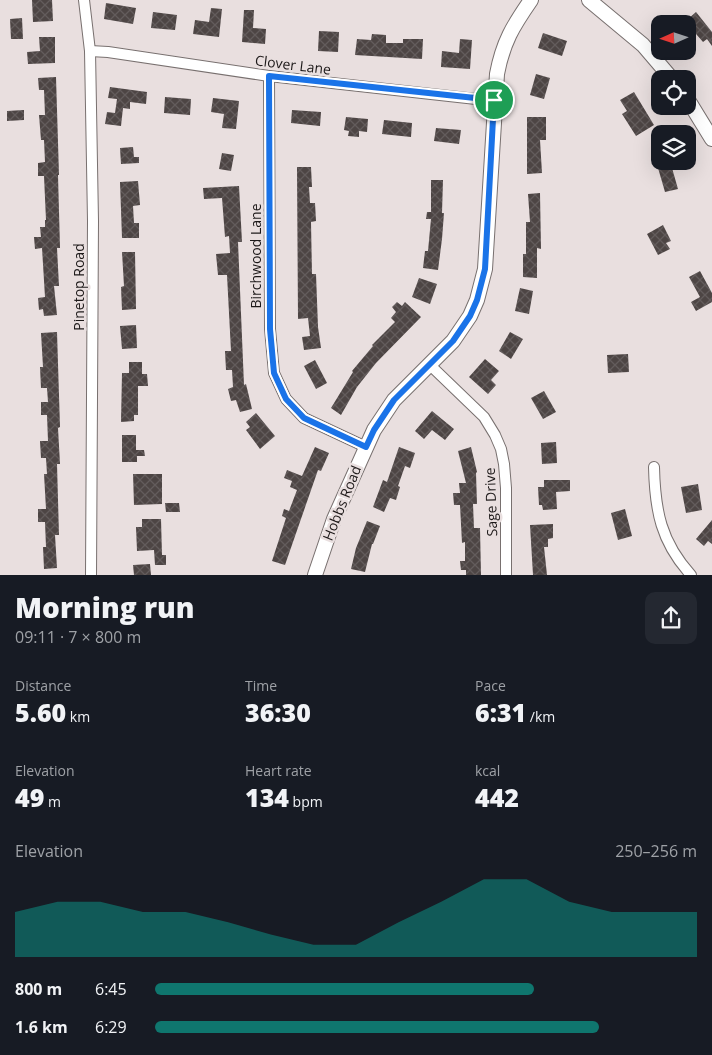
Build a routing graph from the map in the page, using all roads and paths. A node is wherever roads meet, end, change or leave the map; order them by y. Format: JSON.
{"nodes":[{"id":1,"x":84,"y":0,"type":"edge"},
{"id":2,"x":531,"y":0,"type":"edge"},
{"id":3,"x":589,"y":0,"type":"edge"},
{"id":4,"x":90,"y":51,"type":"junction"},
{"id":5,"x":664,"y":70,"type":"edge"},
{"id":6,"x":269,"y":76,"type":"junction"},
{"id":7,"x":494,"y":100,"type":"junction"},
{"id":8,"x":696,"y":113,"type":"edge"},
{"id":9,"x":712,"y":140,"type":"edge"},
{"id":10,"x":430,"y":365,"type":"junction"},
{"id":11,"x":366,"y":447,"type":"junction"},
{"id":12,"x":654,"y":467,"type":"dead end"},
{"id":13,"x":91,"y":575,"type":"edge"},
{"id":14,"x":316,"y":575,"type":"edge"},
{"id":15,"x":506,"y":575,"type":"edge"},
{"id":16,"x":691,"y":575,"type":"edge"}],
"edges":[{"from":1,"to":4,"type":"street","name":"Pinetop Road"},
{"from":2,"to":7,"type":"street","name":"Hobbs Road"},
{"from":3,"to":5,"type":"street"},
{"from":4,"to":6,"type":"street","name":"Clover Lane"},
{"from":4,"to":13,"type":"street","name":"Pinetop Road"},
{"from":6,"to":7,"type":"street","name":"Clover Lane"},
{"from":6,"to":11,"type":"street","name":"Birchwood Lane"},
{"from":7,"to":10,"type":"street","name":"Hobbs Road"},
{"from":8,"to":9,"type":"street"},
{"from":10,"to":11,"type":"street","name":"Hobbs Road"},
{"from":10,"to":15,"type":"street","name":"Sage Drive"},
{"from":11,"to":14,"type":"street","name":"Hobbs Road"},
{"from":12,"to":16,"type":"street"}]}
